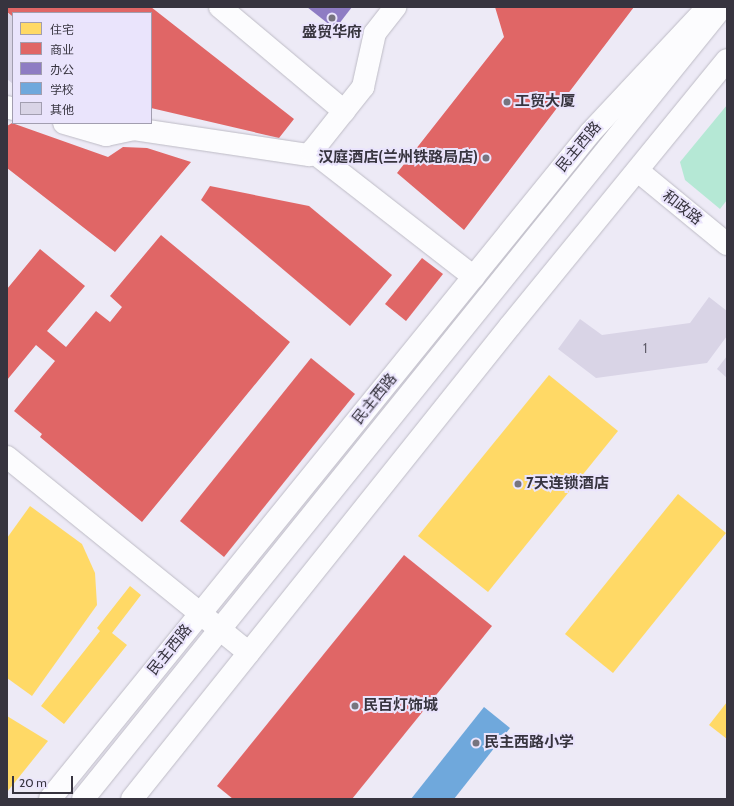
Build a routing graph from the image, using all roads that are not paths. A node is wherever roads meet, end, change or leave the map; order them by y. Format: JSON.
{"nodes":[{"id":1,"x":220,"y":7,"type":"edge"},
{"id":2,"x":395,"y":7,"type":"edge"},
{"id":3,"x":708,"y":7,"type":"edge"},
{"id":4,"x":722,"y":7,"type":"edge"},
{"id":5,"x":727,"y":60,"type":"edge"},
{"id":6,"x":344,"y":111,"type":"junction"},
{"id":7,"x":68,"y":124,"type":"edge"},
{"id":8,"x":312,"y":151,"type":"junction"},
{"id":9,"x":638,"y":170,"type":"junction"},
{"id":10,"x":727,"y":244,"type":"edge"},
{"id":11,"x":474,"y":277,"type":"junction"},
{"id":12,"x":7,"y":458,"type":"edge"},
{"id":13,"x":200,"y":613,"type":"junction"},
{"id":14,"x":221,"y":629,"type":"junction"},
{"id":15,"x":250,"y":653,"type":"junction"},
{"id":16,"x":50,"y":799,"type":"edge"},
{"id":17,"x":83,"y":799,"type":"edge"},
{"id":18,"x":132,"y":799,"type":"edge"}],
"edges":[{"from":1,"to":6,"type":"street"},
{"from":2,"to":6,"type":"street"},
{"from":3,"to":11,"type":"street","name":"民主西路"},
{"from":4,"to":14,"type":"street","name":"民主西路"},
{"from":5,"to":9,"type":"street"},
{"from":6,"to":8,"type":"street"},
{"from":7,"to":8,"type":"street"},
{"from":8,"to":11,"type":"street"},
{"from":9,"to":10,"type":"street","name":"和政路"},
{"from":9,"to":15,"type":"street"},
{"from":11,"to":13,"type":"street","name":"民主西路"},
{"from":12,"to":13,"type":"street"},
{"from":13,"to":14,"type":"street"},
{"from":13,"to":16,"type":"street","name":"民主西路"},
{"from":14,"to":15,"type":"street"},
{"from":14,"to":17,"type":"street","name":"民主西路"},
{"from":15,"to":18,"type":"street"}]}
